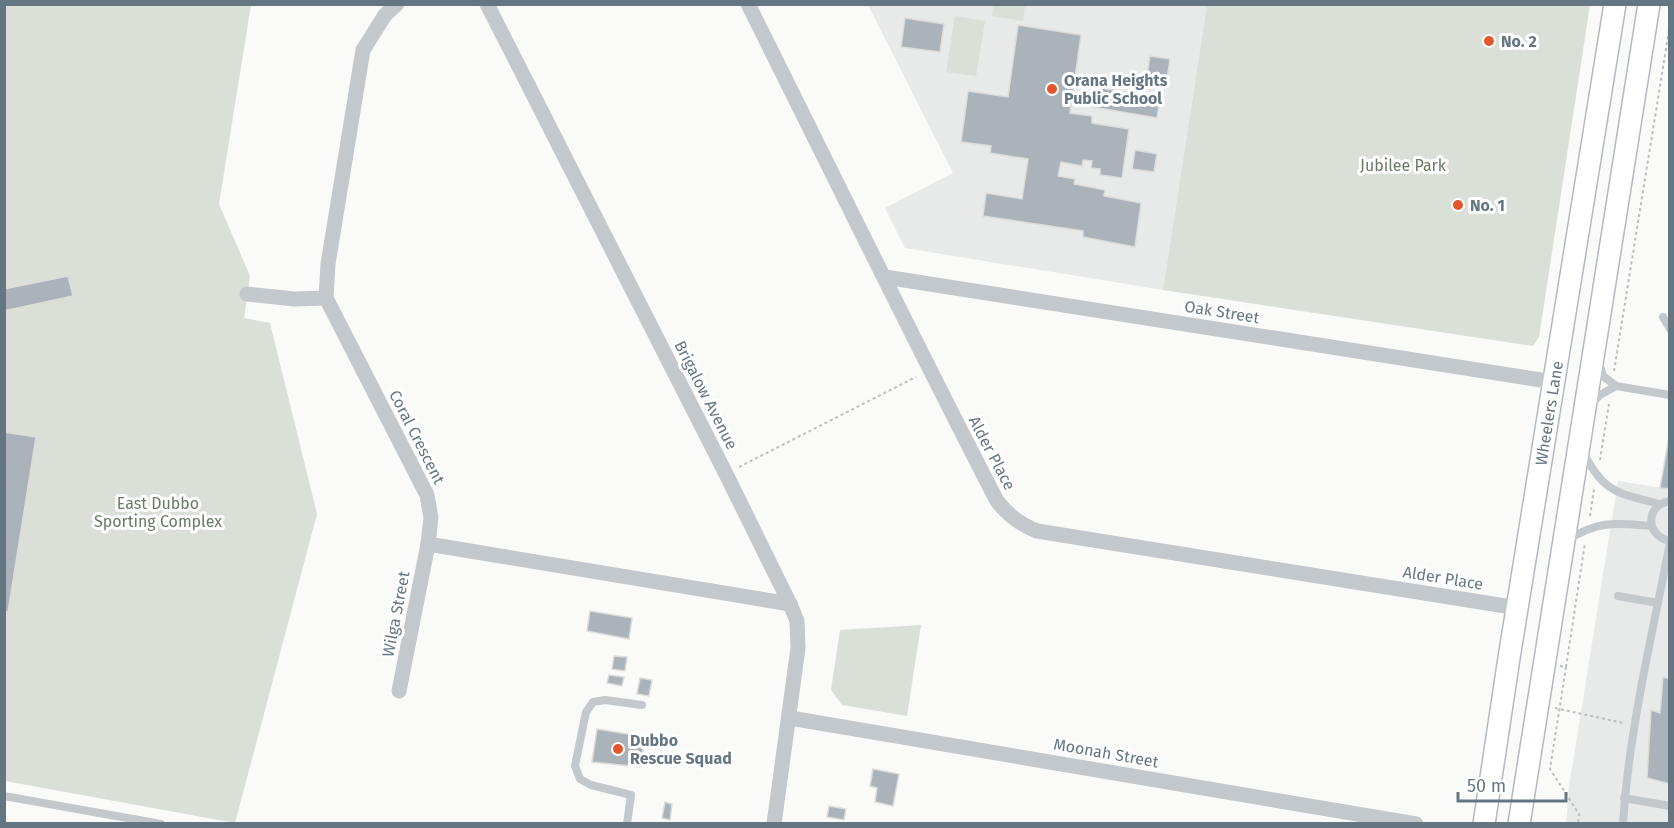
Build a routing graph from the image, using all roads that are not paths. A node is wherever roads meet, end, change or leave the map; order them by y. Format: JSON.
{"nodes":[{"id":1,"x":397,"y":4,"type":"edge"},
{"id":2,"x":487,"y":4,"type":"edge"},
{"id":3,"x":748,"y":4,"type":"edge"},
{"id":4,"x":1616,"y":4,"type":"edge"},
{"id":5,"x":1649,"y":4,"type":"edge"},
{"id":6,"x":885,"y":277,"type":"junction"},
{"id":7,"x":247,"y":294,"type":"dead end"},
{"id":8,"x":327,"y":298,"type":"junction"},
{"id":9,"x":1663,"y":316,"type":"dead end"},
{"id":10,"x":1670,"y":329,"type":"edge"},
{"id":11,"x":1593,"y":346,"type":"junction"},
{"id":12,"x":1554,"y":382,"type":"junction"},
{"id":13,"x":1613,"y":386,"type":"junction"},
{"id":14,"x":1670,"y":395,"type":"edge"},
{"id":15,"x":1584,"y":411,"type":"junction"},
{"id":16,"x":1579,"y":444,"type":"junction"},
{"id":17,"x":1670,"y":501,"type":"edge"},
{"id":18,"x":1659,"y":504,"type":"junction"},
{"id":19,"x":1651,"y":526,"type":"junction"},
{"id":20,"x":1564,"y":541,"type":"junction"},
{"id":21,"x":1670,"y":542,"type":"edge"},
{"id":22,"x":428,"y":544,"type":"junction"},
{"id":23,"x":1618,"y":596,"type":"dead end"},
{"id":24,"x":1658,"y":603,"type":"junction"},
{"id":25,"x":790,"y":604,"type":"junction"},
{"id":26,"x":1518,"y":608,"type":"junction"},
{"id":27,"x":399,"y":691,"type":"dead end"},
{"id":28,"x":642,"y":705,"type":"dead end"},
{"id":29,"x":790,"y":718,"type":"junction"},
{"id":30,"x":4,"y":796,"type":"edge"},
{"id":31,"x":1624,"y":798,"type":"junction"},
{"id":32,"x":1670,"y":806,"type":"edge"},
{"id":33,"x":160,"y":824,"type":"edge"},
{"id":34,"x":627,"y":824,"type":"edge"},
{"id":35,"x":774,"y":824,"type":"edge"},
{"id":36,"x":1416,"y":824,"type":"edge"},
{"id":37,"x":1484,"y":824,"type":"edge"},
{"id":38,"x":1519,"y":824,"type":"edge"},
{"id":39,"x":1623,"y":824,"type":"edge"}],
"edges":[{"from":1,"to":8,"type":"street","name":"Coral Crescent"},
{"from":2,"to":25,"type":"street","name":"Brigalow Avenue"},
{"from":3,"to":6,"type":"street","name":"Alder Place"},
{"from":4,"to":12,"type":"main road","name":"Wheelers Lane"},
{"from":5,"to":11,"type":"main road","name":"Wheelers Lane"},
{"from":6,"to":12,"type":"street","name":"Oak Street"},
{"from":6,"to":26,"type":"street","name":"Alder Place"},
{"from":7,"to":8,"type":"street"},
{"from":8,"to":22,"type":"street","name":"Coral Crescent"},
{"from":9,"to":10,"type":"lane"},
{"from":11,"to":13,"type":"lane"},
{"from":11,"to":15,"type":"main road","name":"Wheelers Lane"},
{"from":12,"to":26,"type":"main road","name":"Wheelers Lane"},
{"from":13,"to":14,"type":"lane"},
{"from":13,"to":15,"type":"lane"},
{"from":15,"to":16,"type":"main road","name":"Wheelers Lane"},
{"from":16,"to":18,"type":"lane"},
{"from":16,"to":20,"type":"main road","name":"Wheelers Lane"},
{"from":17,"to":18,"type":"lane"},
{"from":18,"to":19,"type":"lane"},
{"from":19,"to":20,"type":"lane"},
{"from":19,"to":21,"type":"lane"},
{"from":20,"to":38,"type":"main road","name":"Wheelers Lane"},
{"from":21,"to":24,"type":"lane"},
{"from":22,"to":25,"type":"street"},
{"from":22,"to":27,"type":"street","name":"Wilga Street"},
{"from":23,"to":24,"type":"lane"},
{"from":24,"to":31,"type":"lane"},
{"from":25,"to":29,"type":"street","name":"Brigalow Avenue"},
{"from":26,"to":37,"type":"main road","name":"Wheelers Lane"},
{"from":28,"to":34,"type":"lane"},
{"from":29,"to":35,"type":"street","name":"Brigalow Avenue"},
{"from":29,"to":36,"type":"street","name":"Moonah Street"},
{"from":30,"to":33,"type":"lane"},
{"from":31,"to":32,"type":"lane"},
{"from":31,"to":39,"type":"lane"}]}
